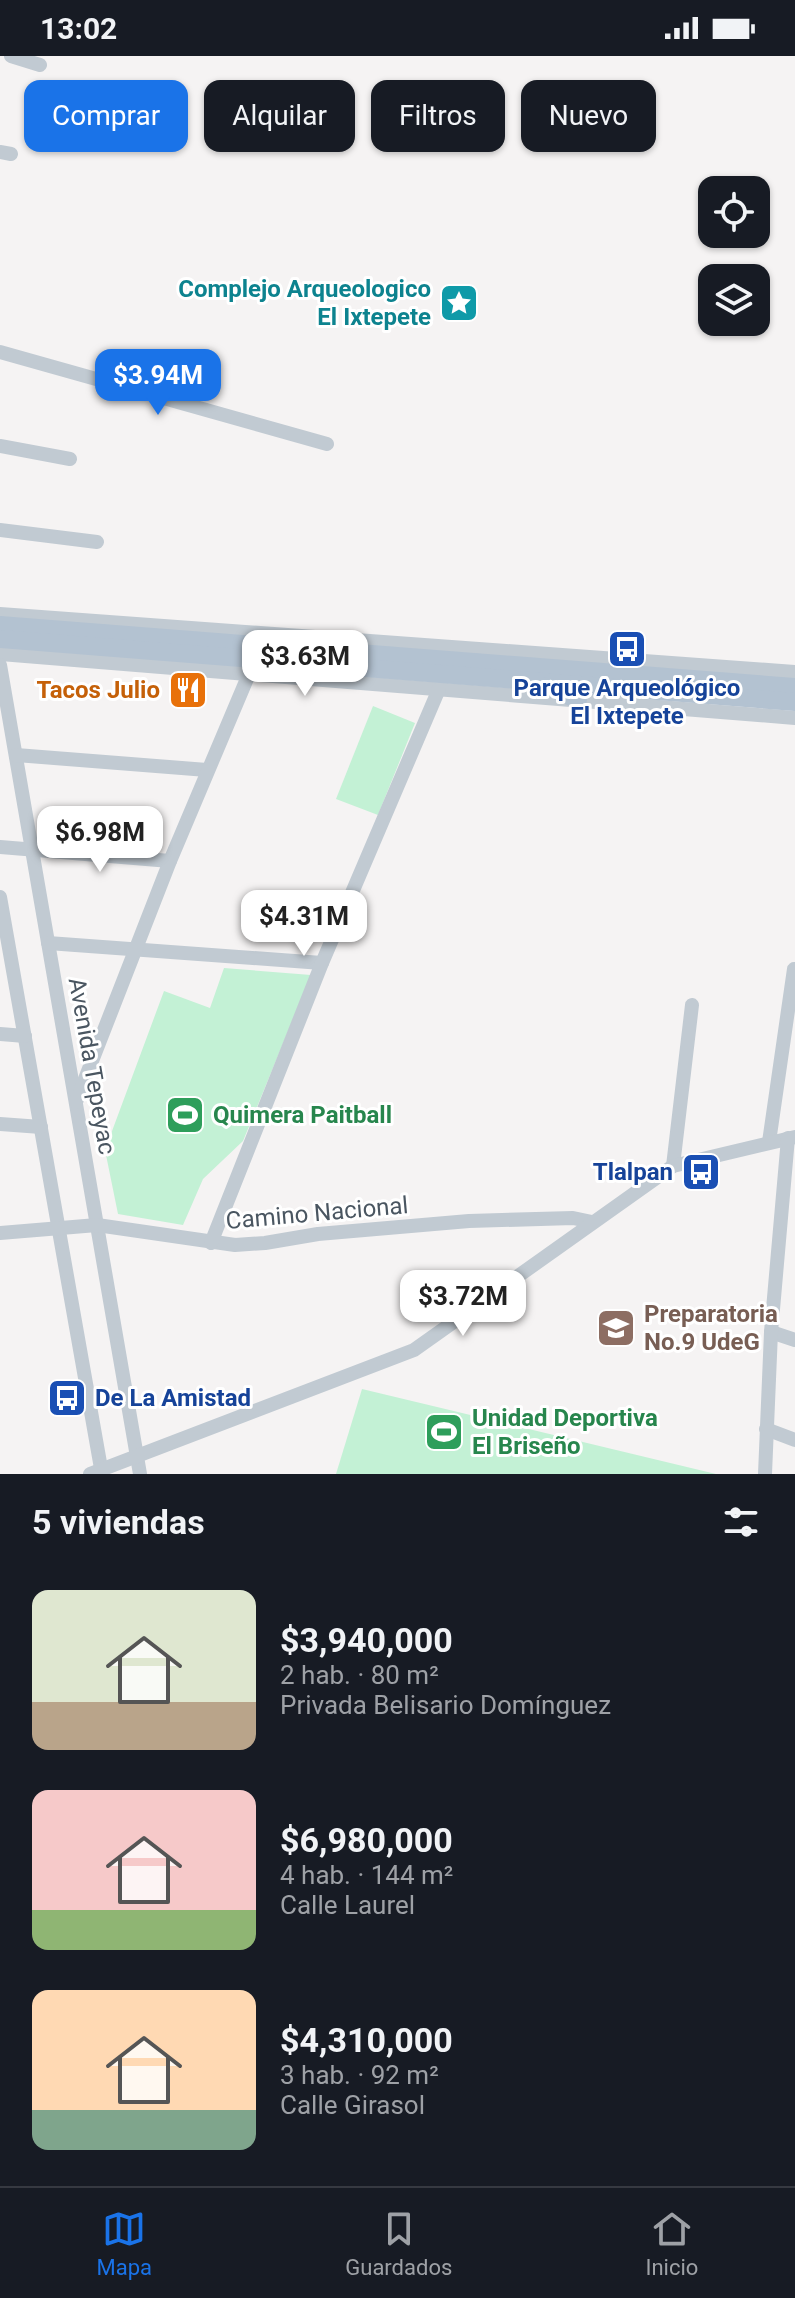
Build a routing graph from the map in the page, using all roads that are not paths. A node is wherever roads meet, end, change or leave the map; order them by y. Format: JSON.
{"nodes":[{"id":1,"x":11,"y":56,"type":"edge"},
{"id":2,"x":40,"y":65,"type":"dead end"},
{"id":3,"x":0,"y":352,"type":"edge"},
{"id":4,"x":327,"y":444,"type":"dead end"},
{"id":5,"x":0,"y":446,"type":"edge"},
{"id":6,"x":70,"y":459,"type":"dead end"},
{"id":7,"x":0,"y":530,"type":"edge"},
{"id":8,"x":97,"y":542,"type":"dead end"},
{"id":9,"x":0,"y":614,"type":"edge"},
{"id":10,"x":0,"y":625,"type":"edge"},
{"id":11,"x":0,"y":639,"type":"edge"},
{"id":12,"x":0,"y":654,"type":"edge"},
{"id":13,"x":581,"y":655,"type":"junction"},
{"id":14,"x":0,"y":665,"type":"edge"},
{"id":15,"x":795,"y":672,"type":"edge"},
{"id":16,"x":249,"y":674,"type":"junction"},
{"id":17,"x":538,"y":674,"type":"junction"},
{"id":18,"x":795,"y":687,"type":"edge"},
{"id":19,"x":439,"y":689,"type":"junction"},
{"id":20,"x":578,"y":700,"type":"junction"},
{"id":21,"x":795,"y":702,"type":"edge"},
{"id":22,"x":795,"y":718,"type":"edge"},
{"id":23,"x":16,"y":755,"type":"junction"},
{"id":24,"x":207,"y":770,"type":"junction"},
{"id":25,"x":0,"y":847,"type":"edge"},
{"id":26,"x":32,"y":850,"type":"junction"},
{"id":27,"x":170,"y":861,"type":"junction"},
{"id":28,"x":0,"y":897,"type":"edge"},
{"id":29,"x":4,"y":941,"type":"edge"},
{"id":30,"x":48,"y":943,"type":"junction"},
{"id":31,"x":136,"y":950,"type":"junction"},
{"id":32,"x":322,"y":963,"type":"junction"},
{"id":33,"x":794,"y":969,"type":"edge"},
{"id":34,"x":692,"y":1005,"type":"dead end"},
{"id":35,"x":0,"y":1034,"type":"edge"},
{"id":36,"x":25,"y":1036,"type":"junction"},
{"id":37,"x":76,"y":1102,"type":"junction"},
{"id":38,"x":0,"y":1124,"type":"edge"},
{"id":39,"x":41,"y":1127,"type":"junction"},
{"id":40,"x":791,"y":1137,"type":"edge"},
{"id":41,"x":769,"y":1142,"type":"junction"},
{"id":42,"x":673,"y":1166,"type":"junction"},
{"id":43,"x":592,"y":1222,"type":"junction"},
{"id":44,"x":97,"y":1225,"type":"junction"},
{"id":45,"x":58,"y":1226,"type":"junction"},
{"id":46,"x":0,"y":1233,"type":"edge"},
{"id":47,"x":211,"y":1243,"type":"junction"},
{"id":48,"x":771,"y":1332,"type":"junction"},
{"id":49,"x":795,"y":1340,"type":"edge"},
{"id":50,"x":766,"y":1429,"type":"junction"},
{"id":51,"x":795,"y":1440,"type":"edge"},
{"id":52,"x":137,"y":1457,"type":"junction"},
{"id":53,"x":98,"y":1473,"type":"edge"},
{"id":54,"x":140,"y":1474,"type":"edge"},
{"id":55,"x":765,"y":1474,"type":"edge"}],
"edges":[{"from":1,"to":2,"type":"street"},
{"from":3,"to":4,"type":"street"},
{"from":5,"to":6,"type":"street"},
{"from":7,"to":8,"type":"street"},
{"from":9,"to":13,"type":"street"},
{"from":10,"to":17,"type":"main road"},
{"from":11,"to":17,"type":"main road"},
{"from":12,"to":16,"type":"street"},
{"from":13,"to":15,"type":"street"},
{"from":13,"to":17,"type":"main road"},
{"from":14,"to":23,"type":"street","name":"Avenida Tepeyac"},
{"from":16,"to":19,"type":"street"},
{"from":16,"to":24,"type":"street"},
{"from":17,"to":18,"type":"main road"},
{"from":17,"to":20,"type":"main road"},
{"from":17,"to":21,"type":"main road"},
{"from":19,"to":20,"type":"street"},
{"from":19,"to":32,"type":"street"},
{"from":20,"to":22,"type":"street"},
{"from":23,"to":24,"type":"street"},
{"from":23,"to":26,"type":"street","name":"Avenida Tepeyac"},
{"from":24,"to":27,"type":"street"},
{"from":25,"to":26,"type":"street"},
{"from":26,"to":27,"type":"street"},
{"from":26,"to":30,"type":"street","name":"Avenida Tepeyac"},
{"from":27,"to":31,"type":"street"},
{"from":28,"to":29,"type":"street"},
{"from":29,"to":36,"type":"street"},
{"from":30,"to":31,"type":"street"},
{"from":30,"to":37,"type":"street","name":"Avenida Tepeyac"},
{"from":31,"to":32,"type":"street"},
{"from":31,"to":37,"type":"street"},
{"from":32,"to":47,"type":"street"},
{"from":33,"to":41,"type":"street"},
{"from":34,"to":42,"type":"street"},
{"from":35,"to":36,"type":"street"},
{"from":36,"to":39,"type":"street"},
{"from":37,"to":44,"type":"street","name":"Avenida Tepeyac"},
{"from":38,"to":39,"type":"street"},
{"from":39,"to":45,"type":"street"},
{"from":40,"to":41,"type":"street"},
{"from":40,"to":48,"type":"street"},
{"from":41,"to":42,"type":"street"},
{"from":42,"to":43,"type":"street"},
{"from":43,"to":47,"type":"street","name":"Camino Nacional"},
{"from":43,"to":52,"type":"street"},
{"from":44,"to":45,"type":"street","name":"Camino Nacional"},
{"from":44,"to":47,"type":"street","name":"Camino Nacional"},
{"from":44,"to":52,"type":"street","name":"Avenida Tepeyac"},
{"from":45,"to":46,"type":"street","name":"Camino Nacional"},
{"from":45,"to":53,"type":"street"},
{"from":48,"to":49,"type":"street"},
{"from":48,"to":50,"type":"street"},
{"from":50,"to":51,"type":"street"},
{"from":50,"to":55,"type":"street"},
{"from":52,"to":53,"type":"street"},
{"from":52,"to":54,"type":"street","name":"Avenida Tepeyac"}]}
